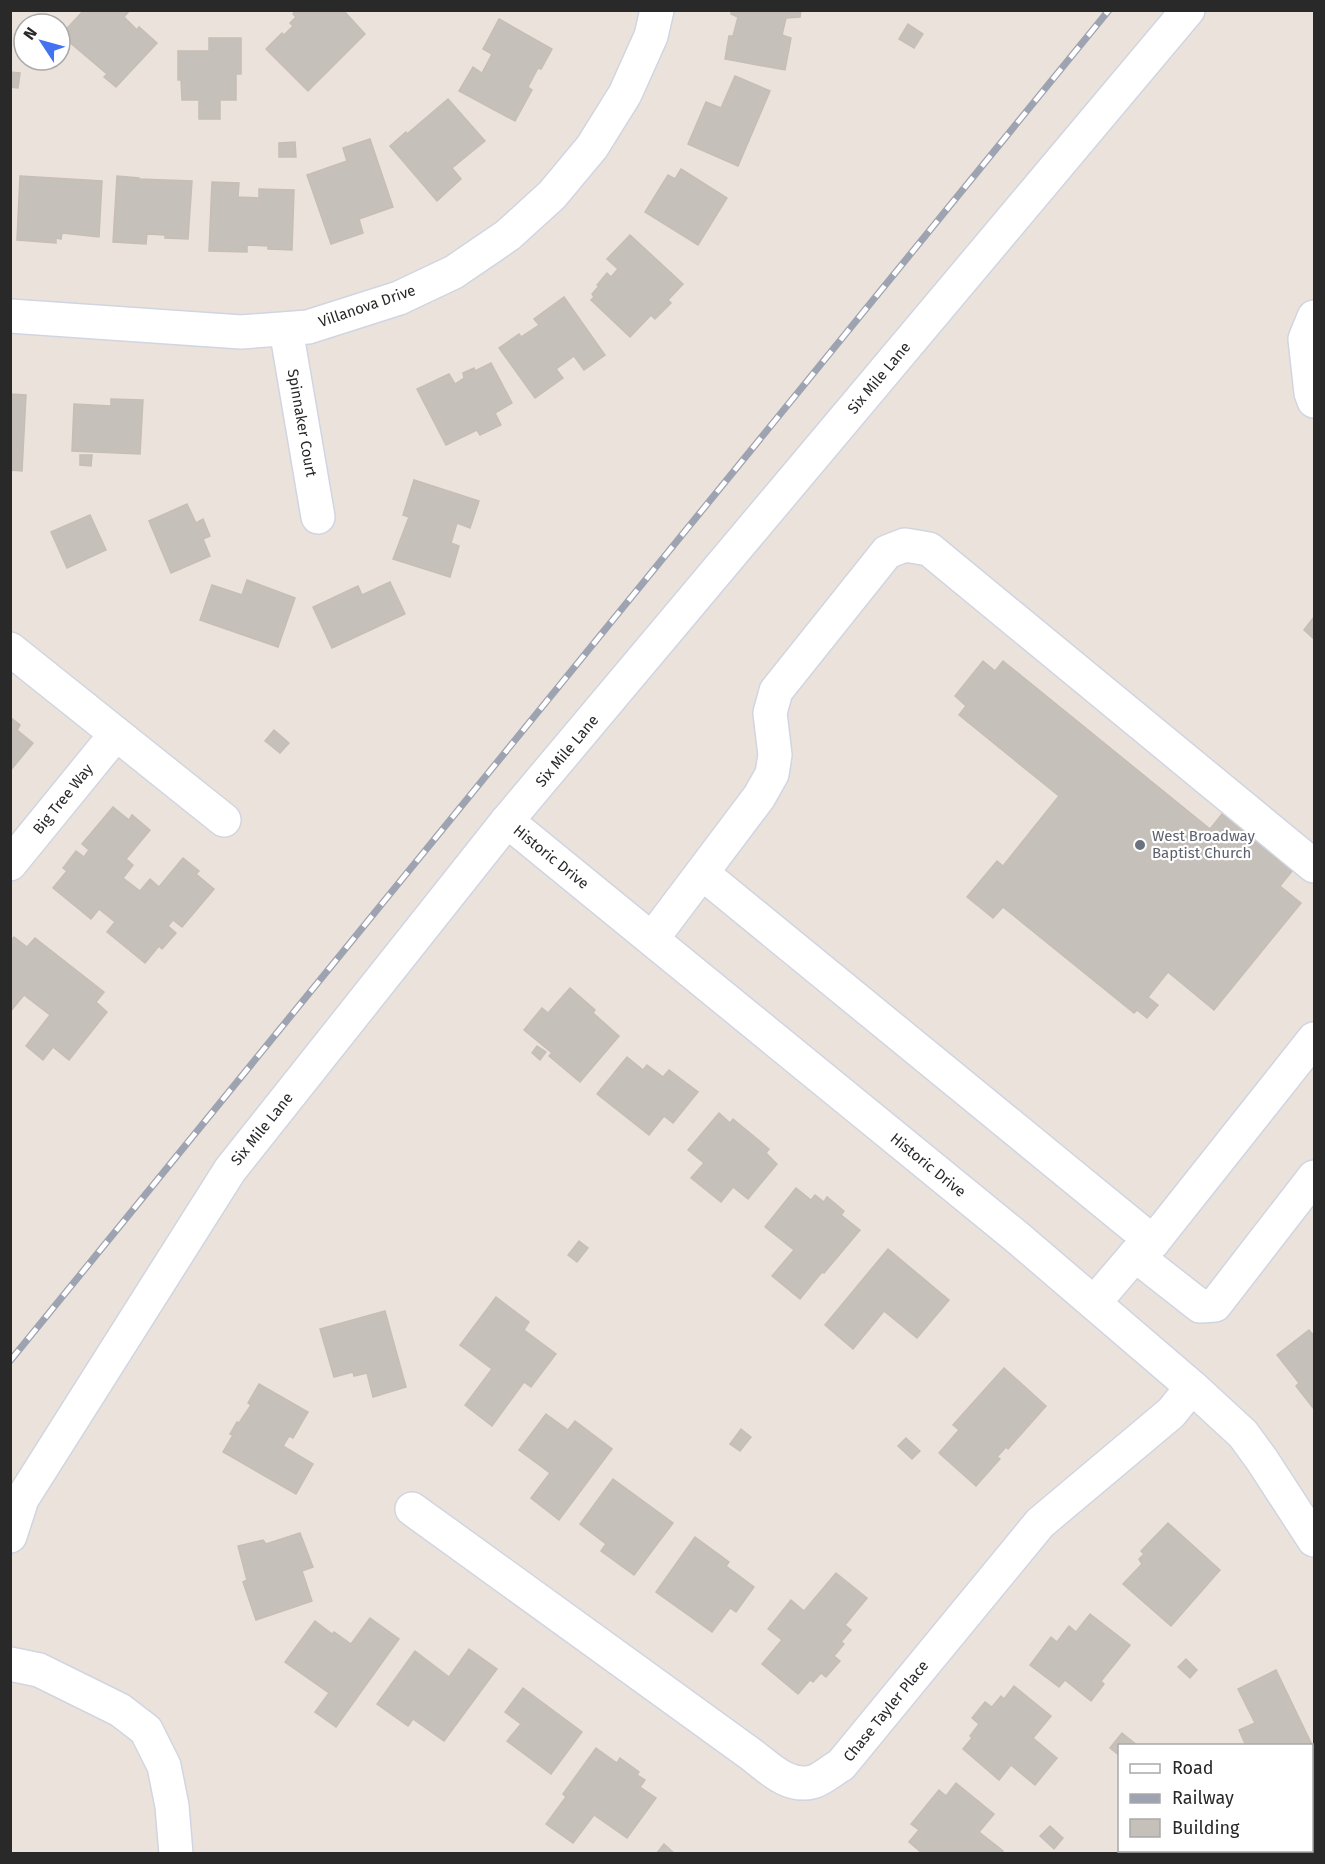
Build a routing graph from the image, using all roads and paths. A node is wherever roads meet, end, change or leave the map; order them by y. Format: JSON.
{"nodes":[{"id":1,"x":657,"y":10,"type":"edge"},
{"id":2,"x":1188,"y":10,"type":"edge"},
{"id":3,"x":10,"y":316,"type":"edge"},
{"id":4,"x":1314,"y":317,"type":"edge"},
{"id":5,"x":286,"y":329,"type":"junction"},
{"id":6,"x":1314,"y":401,"type":"edge"},
{"id":7,"x":318,"y":517,"type":"dead end"},
{"id":8,"x":10,"y":649,"type":"edge"},
{"id":9,"x":116,"y":734,"type":"junction"},
{"id":10,"x":224,"y":820,"type":"dead end"},
{"id":11,"x":507,"y":822,"type":"junction"},
{"id":12,"x":10,"y":864,"type":"edge"},
{"id":13,"x":1314,"y":866,"type":"edge"},
{"id":14,"x":702,"y":873,"type":"junction"},
{"id":15,"x":652,"y":939,"type":"junction"},
{"id":16,"x":1314,"y":1039,"type":"edge"},
{"id":17,"x":1314,"y":1178,"type":"edge"},
{"id":18,"x":1144,"y":1248,"type":"junction"},
{"id":19,"x":1094,"y":1303,"type":"junction"},
{"id":20,"x":1192,"y":1386,"type":"junction"},
{"id":21,"x":412,"y":1509,"type":"dead end"},
{"id":22,"x":10,"y":1536,"type":"edge"},
{"id":23,"x":1314,"y":1540,"type":"edge"},
{"id":24,"x":10,"y":1664,"type":"edge"},
{"id":25,"x":176,"y":1854,"type":"edge"}],
"edges":[{"from":1,"to":5,"type":"street","name":"Villanova Drive"},
{"from":2,"to":11,"type":"street","name":"Six Mile Lane"},
{"from":3,"to":5,"type":"street","name":"Villanova Drive"},
{"from":4,"to":6,"type":"street"},
{"from":5,"to":7,"type":"street","name":"Spinnaker Court"},
{"from":8,"to":9,"type":"street"},
{"from":9,"to":10,"type":"street"},
{"from":9,"to":12,"type":"street","name":"Big Tree Way"},
{"from":11,"to":15,"type":"street","name":"Historic Drive"},
{"from":11,"to":22,"type":"street","name":"Six Mile Lane"},
{"from":13,"to":14,"type":"street"},
{"from":14,"to":15,"type":"street"},
{"from":14,"to":18,"type":"street"},
{"from":15,"to":19,"type":"street","name":"Historic Drive"},
{"from":16,"to":18,"type":"street"},
{"from":17,"to":18,"type":"street"},
{"from":18,"to":19,"type":"street"},
{"from":19,"to":20,"type":"street","name":"Historic Drive"},
{"from":20,"to":21,"type":"street","name":"Chase Tayler Place"},
{"from":20,"to":23,"type":"street","name":"Historic Drive"},
{"from":24,"to":25,"type":"street"}]}
